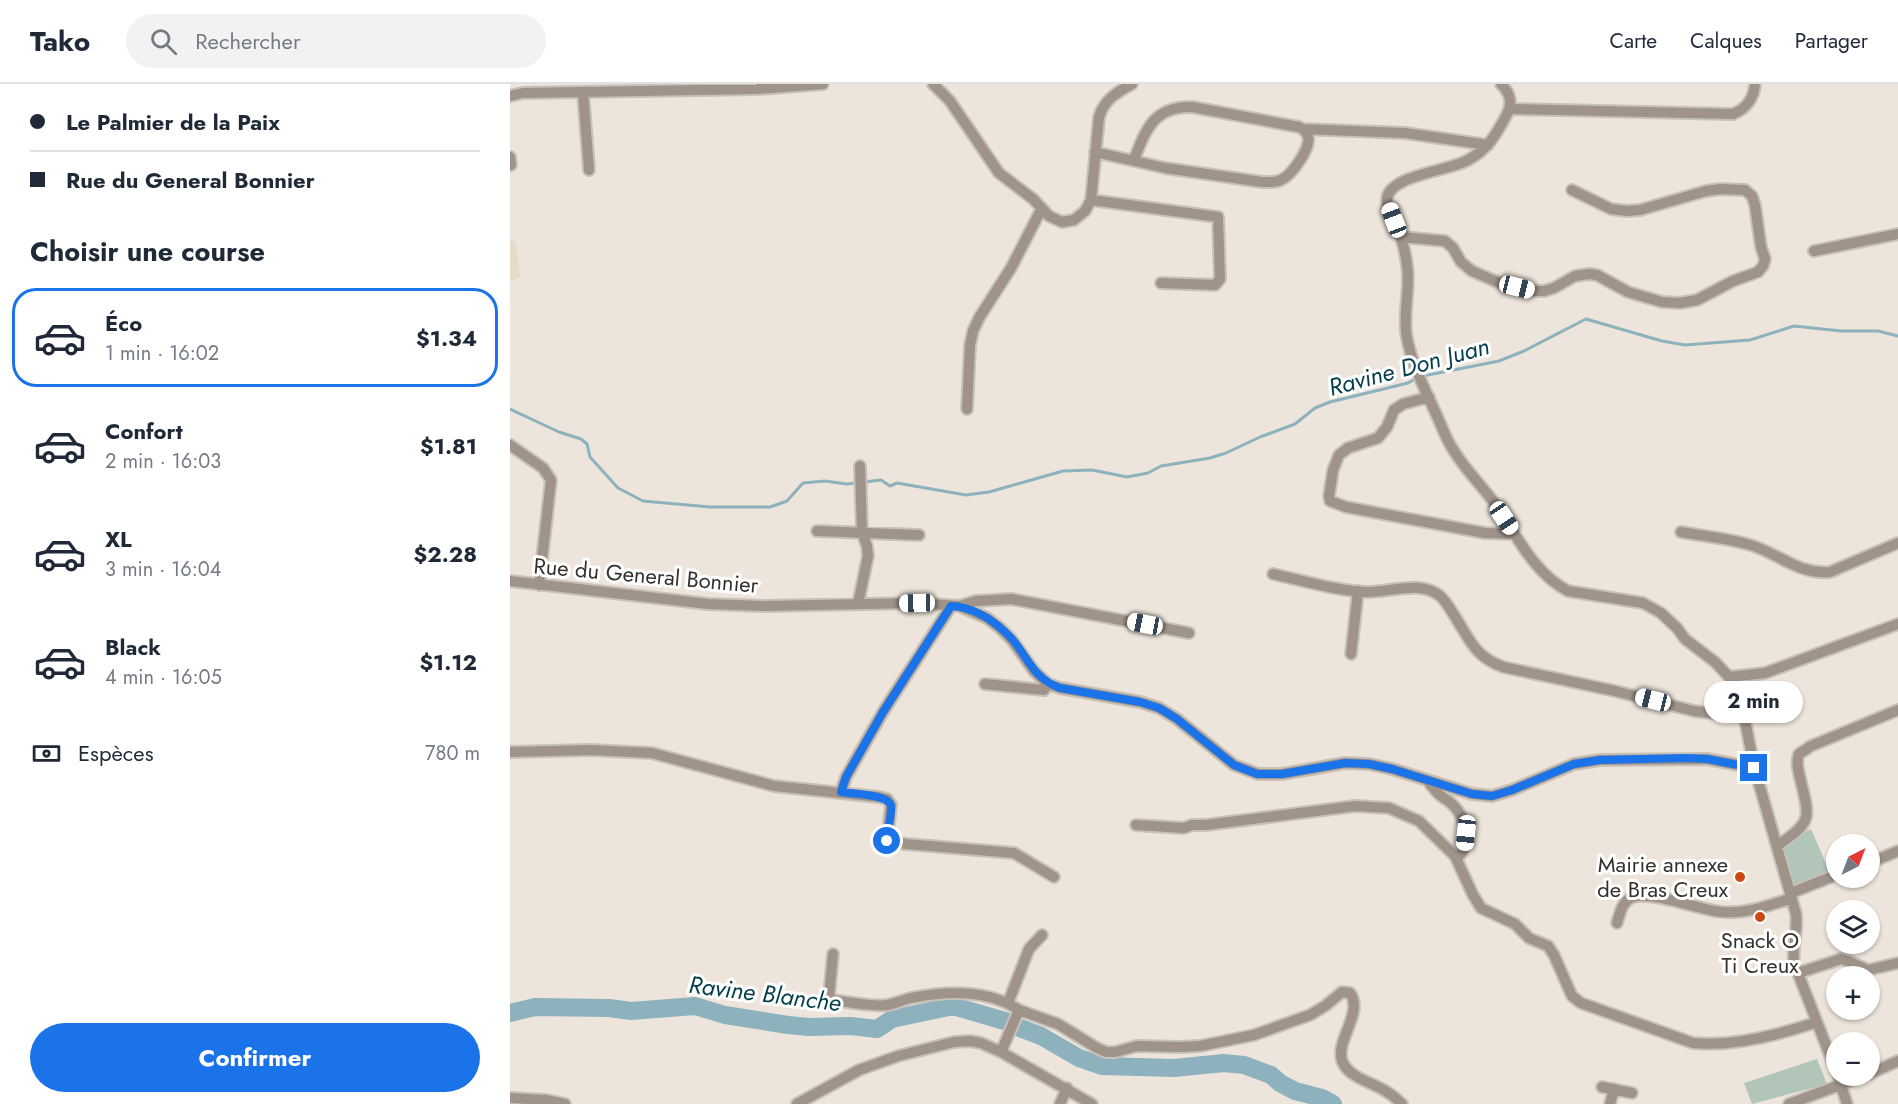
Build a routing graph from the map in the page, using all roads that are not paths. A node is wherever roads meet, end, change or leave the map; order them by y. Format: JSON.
{"nodes":[{"id":1,"x":823,"y":84,"type":"edge"},
{"id":2,"x":933,"y":84,"type":"edge"},
{"id":3,"x":1132,"y":84,"type":"edge"},
{"id":4,"x":1501,"y":84,"type":"edge"},
{"id":5,"x":1755,"y":84,"type":"edge"},
{"id":6,"x":583,"y":92,"type":"junction"},
{"id":7,"x":510,"y":96,"type":"edge"},
{"id":8,"x":1510,"y":109,"type":"junction"},
{"id":9,"x":1303,"y":129,"type":"junction"},
{"id":10,"x":1488,"y":145,"type":"junction"},
{"id":11,"x":1095,"y":152,"type":"junction"},
{"id":12,"x":1134,"y":160,"type":"junction"},
{"id":13,"x":589,"y":170,"type":"dead end"},
{"id":14,"x":1572,"y":190,"type":"dead end"},
{"id":15,"x":1091,"y":200,"type":"junction"},
{"id":16,"x":1042,"y":208,"type":"junction"},
{"id":17,"x":1898,"y":234,"type":"edge"},
{"id":18,"x":1401,"y":237,"type":"junction"},
{"id":19,"x":1814,"y":250,"type":"dead end"},
{"id":20,"x":1161,"y":283,"type":"dead end"},
{"id":21,"x":1427,"y":394,"type":"junction"},
{"id":22,"x":968,"y":409,"type":"dead end"},
{"id":23,"x":510,"y":445,"type":"edge"},
{"id":24,"x":860,"y":470,"type":"dead end"},
{"id":25,"x":817,"y":531,"type":"dead end"},
{"id":26,"x":1682,"y":532,"type":"dead end"},
{"id":27,"x":862,"y":533,"type":"junction"},
{"id":28,"x":1515,"y":534,"type":"junction"},
{"id":29,"x":919,"y":536,"type":"dead end"},
{"id":30,"x":1898,"y":543,"type":"edge"},
{"id":31,"x":1273,"y":574,"type":"dead end"},
{"id":32,"x":510,"y":581,"type":"edge"},
{"id":33,"x":539,"y":585,"type":"junction"},
{"id":34,"x":1358,"y":591,"type":"junction"},
{"id":35,"x":858,"y":604,"type":"junction"},
{"id":36,"x":955,"y":606,"type":"junction"},
{"id":37,"x":1898,"y":624,"type":"edge"},
{"id":38,"x":1189,"y":633,"type":"dead end"},
{"id":39,"x":1350,"y":654,"type":"dead end"},
{"id":40,"x":1729,"y":677,"type":"junction"},
{"id":41,"x":985,"y":684,"type":"dead end"},
{"id":42,"x":1048,"y":684,"type":"junction"},
{"id":43,"x":1742,"y":708,"type":"junction"},
{"id":44,"x":1898,"y":710,"type":"edge"},
{"id":45,"x":510,"y":752,"type":"edge"},
{"id":46,"x":1754,"y":768,"type":"junction"},
{"id":47,"x":1427,"y":780,"type":"junction"},
{"id":48,"x":841,"y":792,"type":"junction"},
{"id":49,"x":1137,"y":825,"type":"dead end"},
{"id":50,"x":1777,"y":846,"type":"junction"},
{"id":51,"x":1898,"y":851,"type":"edge"},
{"id":52,"x":1455,"y":856,"type":"junction"},
{"id":53,"x":1880,"y":858,"type":"edge"},
{"id":54,"x":1054,"y":877,"type":"dead end"},
{"id":55,"x":1826,"y":879,"type":"edge"},
{"id":56,"x":1791,"y":895,"type":"junction"},
{"id":57,"x":1617,"y":923,"type":"dead end"},
{"id":58,"x":1042,"y":935,"type":"dead end"},
{"id":59,"x":833,"y":954,"type":"dead end"},
{"id":60,"x":1898,"y":963,"type":"edge"},
{"id":61,"x":1798,"y":973,"type":"junction"},
{"id":62,"x":1008,"y":1003,"type":"junction"},
{"id":63,"x":1019,"y":1010,"type":"junction"},
{"id":64,"x":1817,"y":1022,"type":"junction"},
{"id":65,"x":1826,"y":1046,"type":"edge"},
{"id":66,"x":1001,"y":1052,"type":"junction"},
{"id":67,"x":1898,"y":1062,"type":"edge"},
{"id":68,"x":1880,"y":1069,"type":"edge"},
{"id":69,"x":1826,"y":1084,"type":"edge"},
{"id":70,"x":1841,"y":1086,"type":"edge"},
{"id":71,"x":1066,"y":1088,"type":"junction"},
{"id":72,"x":1632,"y":1092,"type":"dead end"},
{"id":73,"x":510,"y":1098,"type":"edge"},
{"id":74,"x":564,"y":1104,"type":"edge"},
{"id":75,"x":797,"y":1104,"type":"edge"},
{"id":76,"x":1060,"y":1104,"type":"edge"},
{"id":77,"x":1092,"y":1104,"type":"edge"},
{"id":78,"x":1402,"y":1104,"type":"edge"},
{"id":79,"x":1610,"y":1104,"type":"edge"},
{"id":80,"x":1789,"y":1104,"type":"edge"},
{"id":81,"x":1848,"y":1104,"type":"edge"}],
"edges":[{"from":1,"to":6,"type":"street"},
{"from":2,"to":16,"type":"street"},
{"from":3,"to":11,"type":"street"},
{"from":4,"to":8,"type":"street"},
{"from":5,"to":8,"type":"street"},
{"from":6,"to":7,"type":"street"},
{"from":6,"to":13,"type":"street"},
{"from":8,"to":10,"type":"street"},
{"from":9,"to":10,"type":"street"},
{"from":9,"to":12,"type":"street"},
{"from":9,"to":12,"type":"street"},
{"from":10,"to":18,"type":"street"},
{"from":11,"to":12,"type":"street"},
{"from":11,"to":15,"type":"street"},
{"from":14,"to":18,"type":"street"},
{"from":15,"to":16,"type":"street"},
{"from":15,"to":20,"type":"street"},
{"from":16,"to":22,"type":"street"},
{"from":17,"to":19,"type":"street"},
{"from":18,"to":21,"type":"street"},
{"from":21,"to":28,"type":"street"},
{"from":21,"to":28,"type":"street"},
{"from":23,"to":33,"type":"street"},
{"from":24,"to":27,"type":"street"},
{"from":25,"to":27,"type":"street"},
{"from":26,"to":30,"type":"street"},
{"from":27,"to":29,"type":"street"},
{"from":27,"to":35,"type":"street"},
{"from":28,"to":40,"type":"street"},
{"from":31,"to":34,"type":"street"},
{"from":32,"to":33,"type":"street","name":"Rue du General Bonnier"},
{"from":33,"to":35,"type":"street","name":"Rue du General Bonnier"},
{"from":34,"to":39,"type":"street"},
{"from":34,"to":43,"type":"street"},
{"from":35,"to":36,"type":"street","name":"Rue du General Bonnier"},
{"from":36,"to":38,"type":"street"},
{"from":36,"to":42,"type":"street","name":"Rue du General Bonnier"},
{"from":36,"to":48,"type":"street"},
{"from":37,"to":40,"type":"street"},
{"from":40,"to":43,"type":"street"},
{"from":41,"to":42,"type":"street"},
{"from":42,"to":47,"type":"street"},
{"from":43,"to":46,"type":"street"},
{"from":44,"to":50,"type":"street"},
{"from":45,"to":48,"type":"street"},
{"from":46,"to":47,"type":"street"},
{"from":46,"to":50,"type":"street"},
{"from":47,"to":52,"type":"street"},
{"from":48,"to":54,"type":"street"},
{"from":49,"to":52,"type":"street"},
{"from":50,"to":56,"type":"street"},
{"from":51,"to":53,"type":"street"},
{"from":52,"to":64,"type":"street"},
{"from":55,"to":56,"type":"street"},
{"from":56,"to":57,"type":"street"},
{"from":56,"to":61,"type":"street"},
{"from":58,"to":62,"type":"street"},
{"from":59,"to":62,"type":"street"},
{"from":60,"to":61,"type":"street"},
{"from":61,"to":64,"type":"street"},
{"from":62,"to":63,"type":"street"},
{"from":63,"to":66,"type":"street"},
{"from":63,"to":78,"type":"street"},
{"from":64,"to":65,"type":"street"},
{"from":66,"to":71,"type":"street"},
{"from":66,"to":75,"type":"street"},
{"from":67,"to":68,"type":"street"},
{"from":69,"to":80,"type":"street"},
{"from":70,"to":81,"type":"street"},
{"from":71,"to":76,"type":"street"},
{"from":71,"to":77,"type":"street"},
{"from":72,"to":79,"type":"street"},
{"from":73,"to":74,"type":"street"}]}
